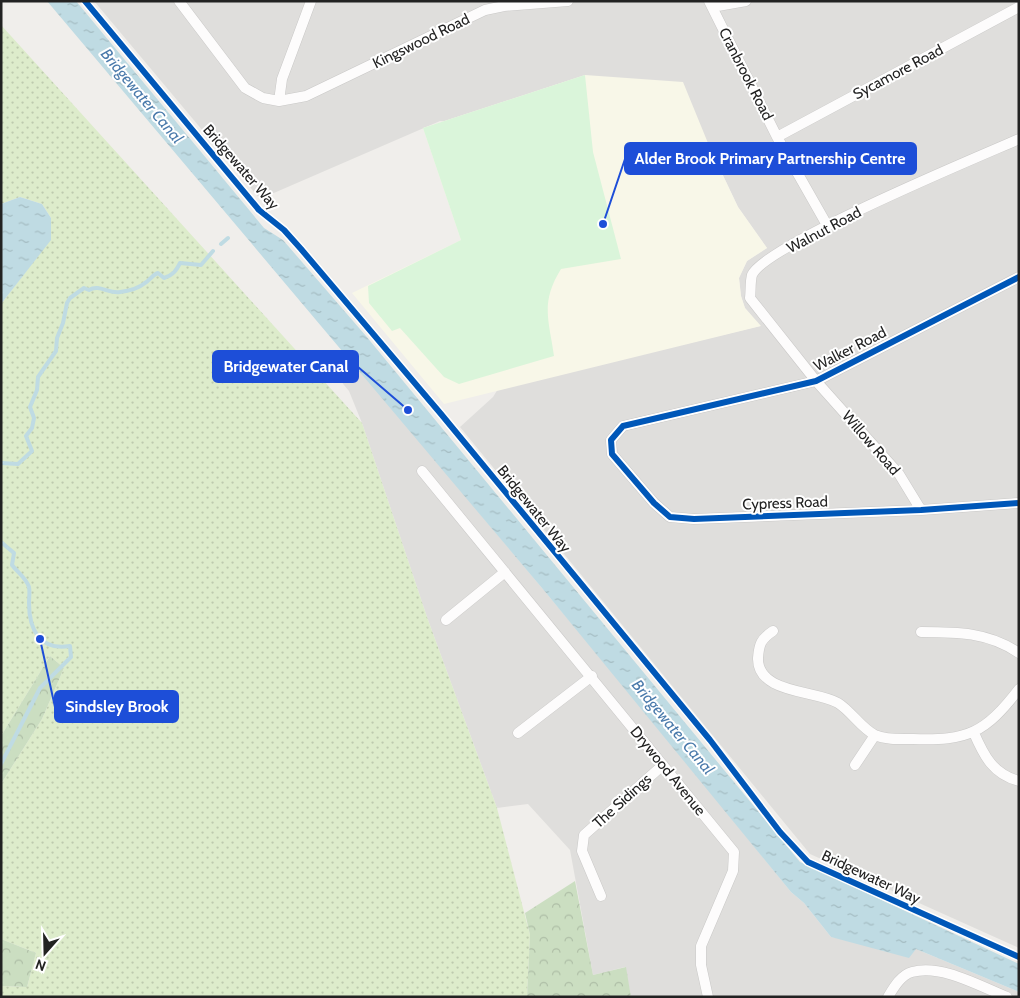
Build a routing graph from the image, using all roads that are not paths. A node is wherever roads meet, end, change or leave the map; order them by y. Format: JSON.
{"nodes":[{"id":1,"x":180,"y":1,"type":"edge"},
{"id":2,"x":311,"y":1,"type":"edge"},
{"id":3,"x":568,"y":1,"type":"edge"},
{"id":4,"x":746,"y":1,"type":"edge"},
{"id":5,"x":710,"y":4,"type":"edge"},
{"id":6,"x":1019,"y":7,"type":"edge"},
{"id":7,"x":279,"y":101,"type":"junction"},
{"id":8,"x":777,"y":137,"type":"junction"},
{"id":9,"x":1019,"y":139,"type":"edge"},
{"id":10,"x":826,"y":225,"type":"junction"},
{"id":11,"x":1019,"y":277,"type":"edge"},
{"id":12,"x":816,"y":381,"type":"junction"},
{"id":13,"x":623,"y":426,"type":"joint"},
{"id":14,"x":422,"y":471,"type":"dead end"},
{"id":15,"x":1019,"y":503,"type":"edge"},
{"id":16,"x":921,"y":510,"type":"junction"},
{"id":17,"x":504,"y":572,"type":"junction"},
{"id":18,"x":446,"y":620,"type":"dead end"},
{"id":19,"x":773,"y":631,"type":"dead end"},
{"id":20,"x":921,"y":632,"type":"dead end"},
{"id":21,"x":1019,"y":653,"type":"edge"},
{"id":22,"x":592,"y":676,"type":"junction"},
{"id":23,"x":1019,"y":689,"type":"edge"},
{"id":24,"x":518,"y":733,"type":"dead end"},
{"id":25,"x":974,"y":733,"type":"junction"},
{"id":26,"x":875,"y":735,"type":"junction"},
{"id":27,"x":662,"y":765,"type":"junction"},
{"id":28,"x":855,"y":765,"type":"dead end"},
{"id":29,"x":1019,"y":781,"type":"edge"},
{"id":30,"x":601,"y":896,"type":"dead end"},
{"id":31,"x":708,"y":997,"type":"edge"},
{"id":32,"x":888,"y":997,"type":"edge"},
{"id":33,"x":1006,"y":997,"type":"edge"}],
"edges":[{"from":1,"to":7,"type":"street"},
{"from":2,"to":7,"type":"street"},
{"from":3,"to":7,"type":"street","name":"Kingswood Road"},
{"from":4,"to":5,"type":"street"},
{"from":5,"to":8,"type":"street","name":"Cranbrook Road"},
{"from":6,"to":8,"type":"street","name":"Sycamore Road"},
{"from":8,"to":10,"type":"street","name":"Cranbrook Road"},
{"from":9,"to":10,"type":"street","name":"Walnut Road"},
{"from":10,"to":12,"type":"street","name":"Walnut Road"},
{"from":11,"to":12,"type":"street","name":"Walker Road"},
{"from":12,"to":13,"type":"street","name":"Walker Road"},
{"from":12,"to":16,"type":"street","name":"Willow Road"},
{"from":13,"to":16,"type":"street","name":"Cypress Road"},
{"from":14,"to":17,"type":"street","name":"Drywood Avenue"},
{"from":15,"to":16,"type":"street","name":"Cypress Road"},
{"from":17,"to":18,"type":"street"},
{"from":17,"to":22,"type":"street","name":"Drywood Avenue"},
{"from":19,"to":26,"type":"street"},
{"from":20,"to":21,"type":"street"},
{"from":22,"to":24,"type":"street"},
{"from":22,"to":27,"type":"street","name":"Drywood Avenue"},
{"from":23,"to":25,"type":"street"},
{"from":25,"to":26,"type":"street"},
{"from":25,"to":29,"type":"street"},
{"from":26,"to":28,"type":"street"},
{"from":27,"to":30,"type":"street","name":"The Sidings"},
{"from":27,"to":31,"type":"street","name":"Drywood Avenue"},
{"from":32,"to":33,"type":"street"}]}
